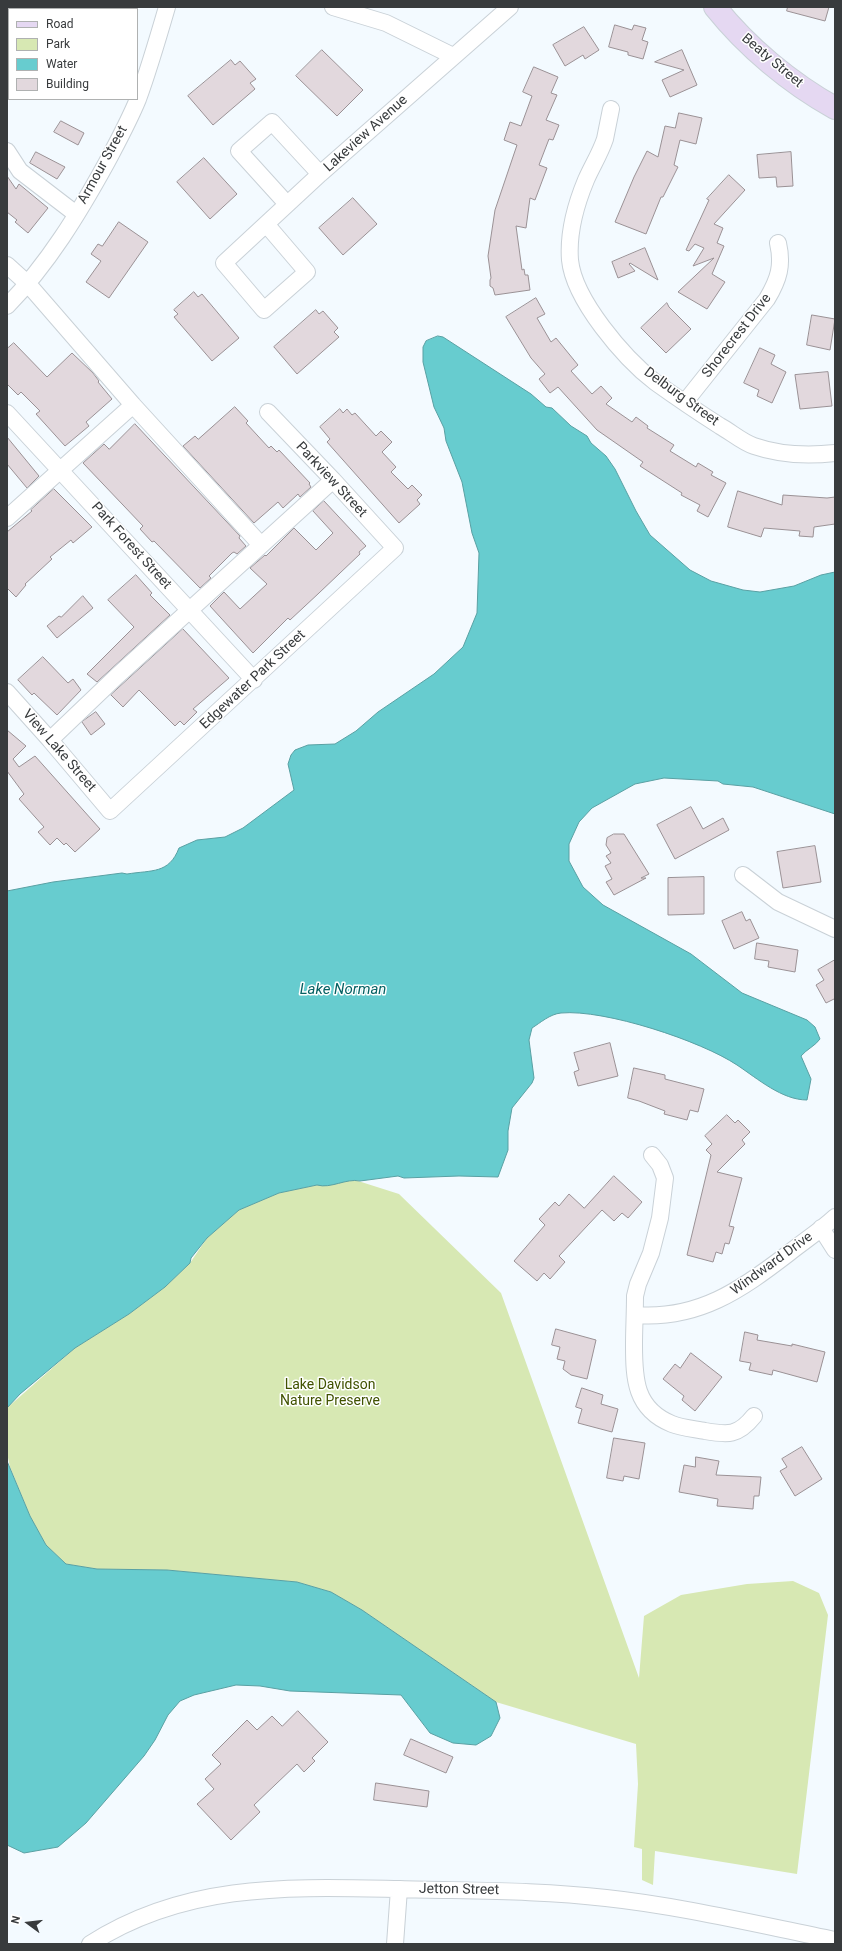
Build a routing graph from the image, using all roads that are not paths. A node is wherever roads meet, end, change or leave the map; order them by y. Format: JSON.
{"nodes":[{"id":1,"x":167,"y":7,"type":"edge"},
{"id":2,"x":333,"y":7,"type":"edge"},
{"id":3,"x":510,"y":7,"type":"edge"},
{"id":4,"x":715,"y":7,"type":"edge"},
{"id":5,"x":453,"y":56,"type":"junction"},
{"id":6,"x":138,"y":97,"type":"edge"},
{"id":7,"x":137,"y":100,"type":"edge"},
{"id":8,"x":835,"y":108,"type":"edge"},
{"id":9,"x":611,"y":109,"type":"dead end"},
{"id":10,"x":7,"y":151,"type":"edge"},
{"id":11,"x":320,"y":174,"type":"junction"},
{"id":12,"x":287,"y":204,"type":"junction"},
{"id":13,"x":76,"y":214,"type":"junction"},
{"id":14,"x":266,"y":224,"type":"junction"},
{"id":15,"x":778,"y":242,"type":"dead end"},
{"id":16,"x":7,"y":265,"type":"edge"},
{"id":17,"x":28,"y":284,"type":"junction"},
{"id":18,"x":7,"y":306,"type":"edge"},
{"id":19,"x":685,"y":402,"type":"junction"},
{"id":20,"x":133,"y":405,"type":"junction"},
{"id":21,"x":268,"y":412,"type":"dead end"},
{"id":22,"x":7,"y":413,"type":"edge"},
{"id":23,"x":835,"y":453,"type":"edge"},
{"id":24,"x":61,"y":469,"type":"junction"},
{"id":25,"x":333,"y":480,"type":"junction"},
{"id":26,"x":7,"y":518,"type":"edge"},
{"id":27,"x":261,"y":545,"type":"junction"},
{"id":28,"x":394,"y":548,"type":"joint"},
{"id":29,"x":189,"y":610,"type":"junction"},
{"id":30,"x":254,"y":680,"type":"junction"},
{"id":31,"x":7,"y":692,"type":"edge"},
{"id":32,"x":50,"y":740,"type":"junction"},
{"id":33,"x":110,"y":811,"type":"joint"},
{"id":34,"x":743,"y":876,"type":"dead end"},
{"id":35,"x":835,"y":928,"type":"edge"},
{"id":36,"x":652,"y":1155,"type":"dead end"},
{"id":37,"x":835,"y":1217,"type":"edge"},
{"id":38,"x":821,"y":1228,"type":"junction"},
{"id":39,"x":835,"y":1250,"type":"edge"},
{"id":40,"x":634,"y":1315,"type":"junction"},
{"id":41,"x":754,"y":1416,"type":"dead end"},
{"id":42,"x":399,"y":1889,"type":"junction"},
{"id":43,"x":835,"y":1940,"type":"edge"},
{"id":44,"x":90,"y":1944,"type":"edge"},
{"id":45,"x":395,"y":1944,"type":"edge"}],
"edges":[{"from":1,"to":6,"type":"street","name":"Armour Street"},
{"from":2,"to":5,"type":"street"},
{"from":3,"to":5,"type":"street","name":"Lakeview Avenue"},
{"from":4,"to":8,"type":"street","name":"Beaty Street"},
{"from":5,"to":11,"type":"street","name":"Lakeview Avenue"},
{"from":7,"to":13,"type":"street","name":"Armour Street"},
{"from":9,"to":19,"type":"street","name":"Delburg Street"},
{"from":10,"to":13,"type":"street"},
{"from":11,"to":12,"type":"street","name":"Lakeview Avenue"},
{"from":11,"to":12,"type":"street"},
{"from":12,"to":14,"type":"street","name":"Lakeview Avenue"},
{"from":13,"to":17,"type":"street","name":"Armour Street"},
{"from":14,"to":14,"type":"street","name":"Lakeview Avenue"},
{"from":15,"to":19,"type":"street","name":"Shorecrest Drive"},
{"from":16,"to":17,"type":"street"},
{"from":17,"to":18,"type":"street","name":"Armour Street"},
{"from":17,"to":20,"type":"street"},
{"from":19,"to":23,"type":"street","name":"Delburg Street"},
{"from":20,"to":24,"type":"street"},
{"from":20,"to":27,"type":"street"},
{"from":21,"to":25,"type":"street","name":"Parkview Street"},
{"from":22,"to":24,"type":"street","name":"Park Forest Street"},
{"from":24,"to":26,"type":"street"},
{"from":24,"to":29,"type":"street","name":"Park Forest Street"},
{"from":25,"to":27,"type":"street"},
{"from":25,"to":28,"type":"street","name":"Parkview Street"},
{"from":27,"to":29,"type":"street"},
{"from":28,"to":30,"type":"street","name":"Edgewater Park Street"},
{"from":29,"to":30,"type":"street","name":"Park Forest Street"},
{"from":29,"to":32,"type":"street"},
{"from":30,"to":33,"type":"street","name":"Edgewater Park Street"},
{"from":31,"to":32,"type":"street","name":"View Lake Street"},
{"from":32,"to":33,"type":"street","name":"View Lake Street"},
{"from":34,"to":35,"type":"street"},
{"from":36,"to":40,"type":"street"},
{"from":37,"to":38,"type":"street","name":"Windward Drive"},
{"from":38,"to":39,"type":"street"},
{"from":38,"to":40,"type":"street","name":"Windward Drive"},
{"from":40,"to":41,"type":"street"},
{"from":42,"to":43,"type":"street","name":"Jetton Street"},
{"from":42,"to":44,"type":"street","name":"Jetton Street"},
{"from":42,"to":45,"type":"street"}]}
